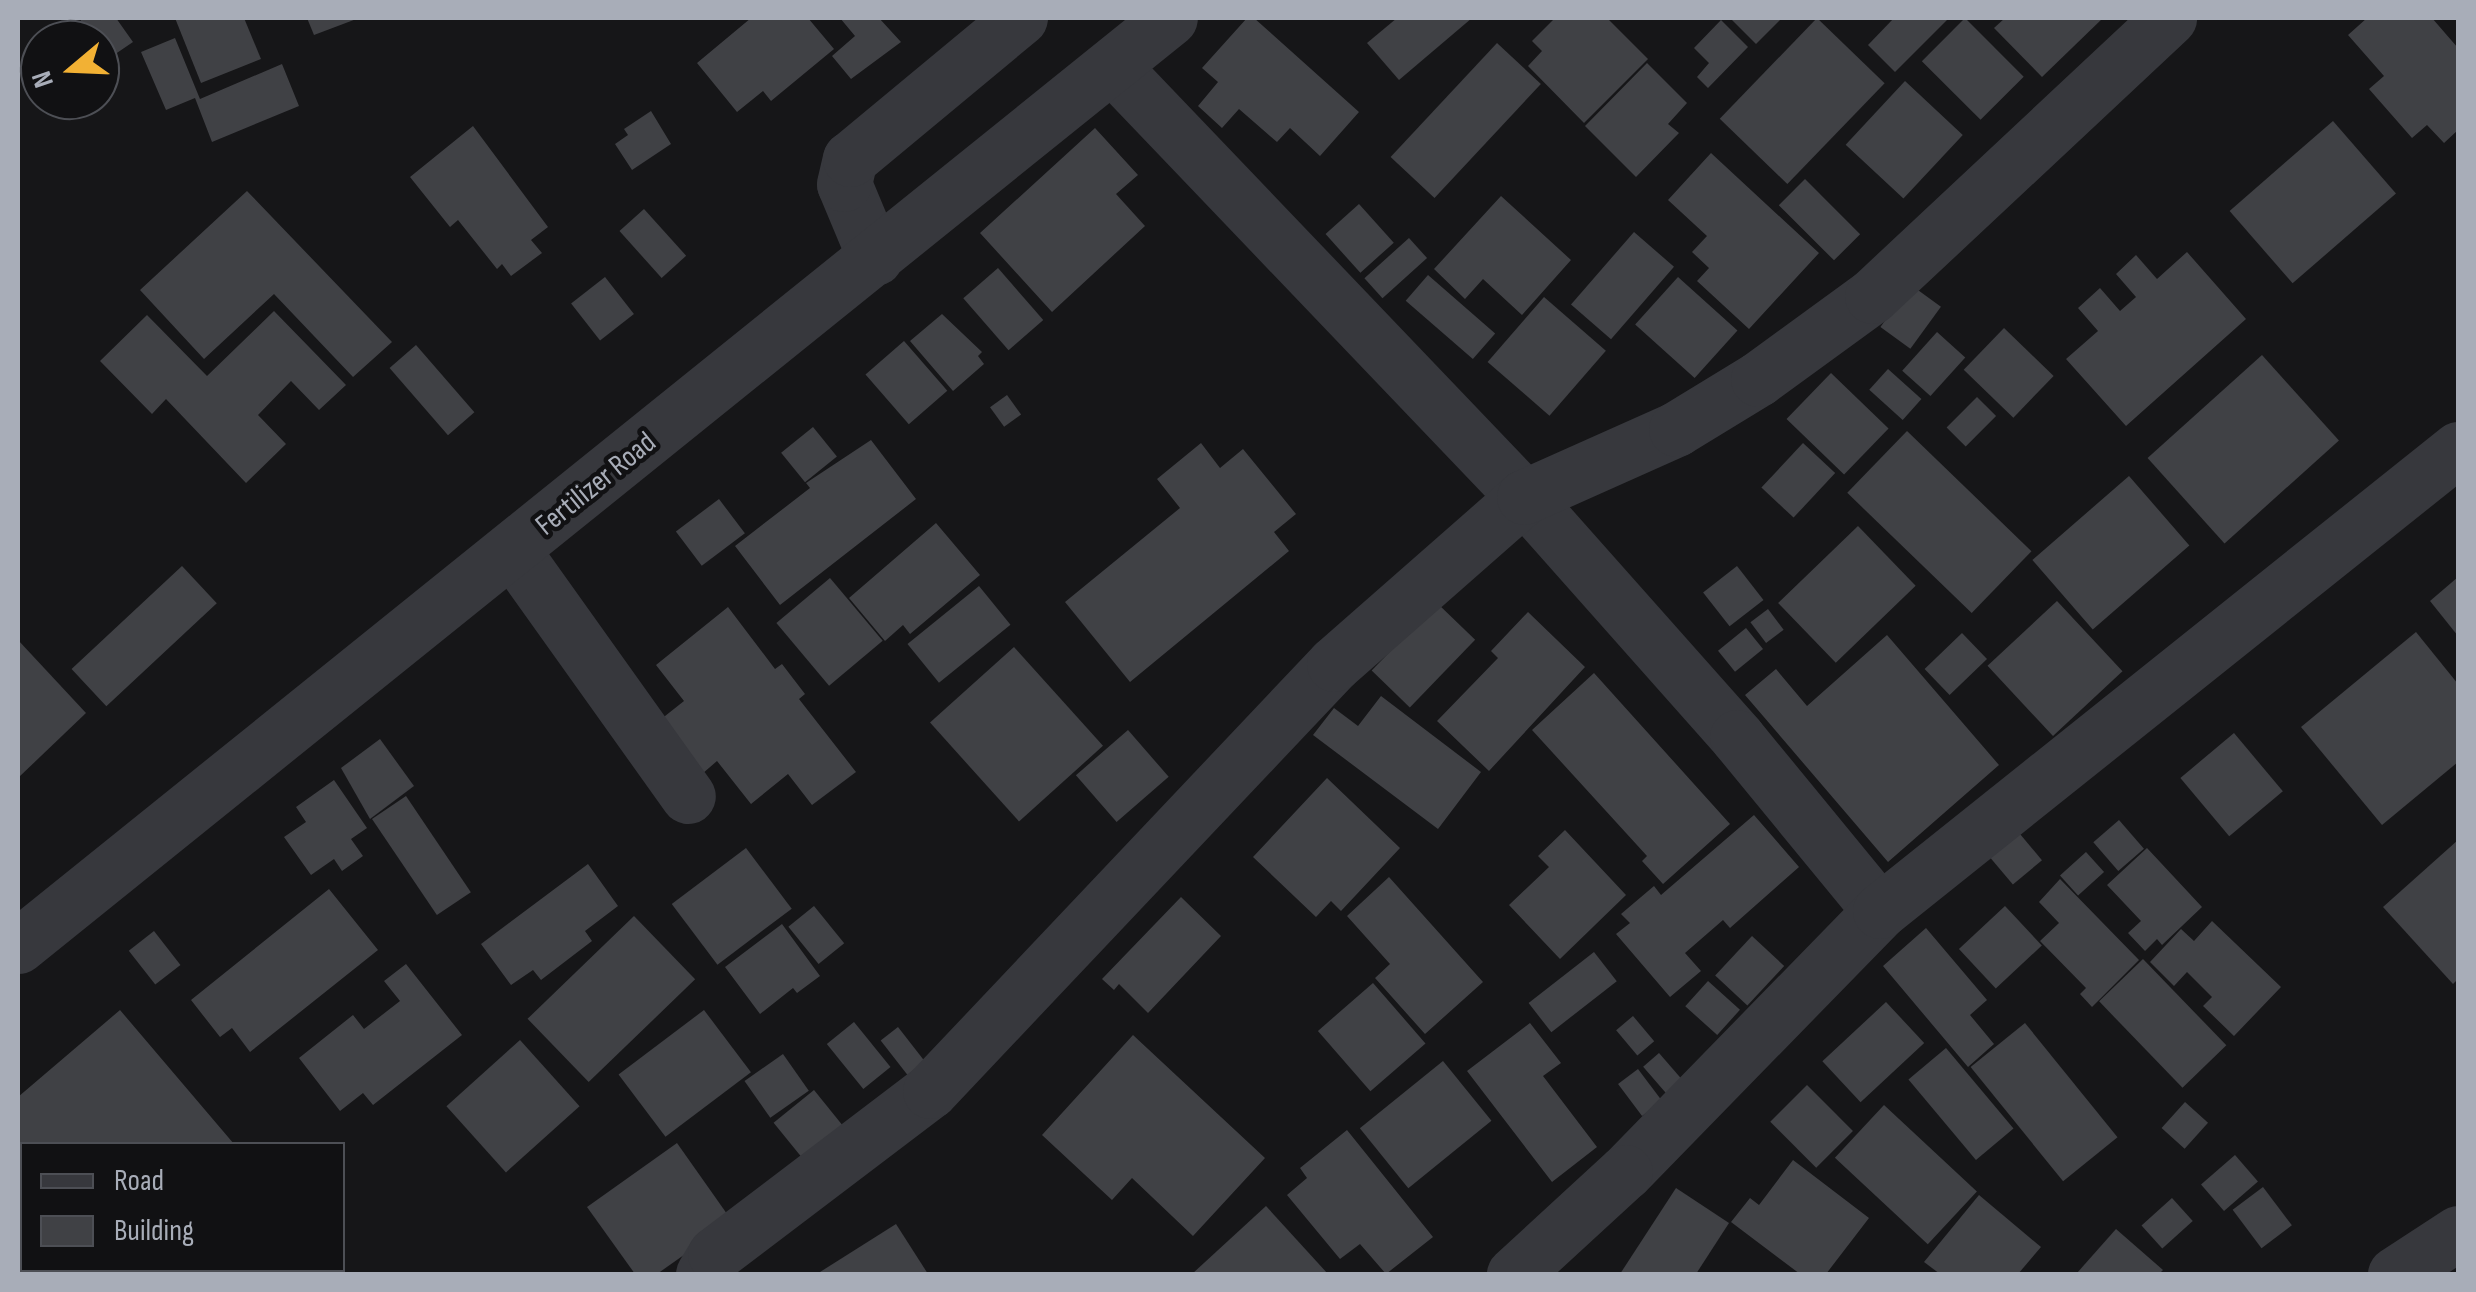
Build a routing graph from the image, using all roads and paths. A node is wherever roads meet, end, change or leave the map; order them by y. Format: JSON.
{"nodes":[{"id":1,"x":1020,"y":18,"type":"edge"},
{"id":2,"x":1170,"y":18,"type":"edge"},
{"id":3,"x":2170,"y":18,"type":"edge"},
{"id":4,"x":1112,"y":66,"type":"junction"},
{"id":5,"x":875,"y":258,"type":"junction"},
{"id":6,"x":2458,"y":449,"type":"edge"},
{"id":7,"x":1524,"y":497,"type":"junction"},
{"id":8,"x":513,"y":552,"type":"junction"},
{"id":9,"x":688,"y":796,"type":"dead end"},
{"id":10,"x":1880,"y":911,"type":"junction"},
{"id":11,"x":18,"y":946,"type":"edge"},
{"id":12,"x":2458,"y":1233,"type":"edge"},
{"id":13,"x":703,"y":1274,"type":"edge"},
{"id":14,"x":1514,"y":1274,"type":"edge"},
{"id":15,"x":2395,"y":1274,"type":"edge"}],
"edges":[{"from":1,"to":5,"type":"street"},
{"from":2,"to":4,"type":"street","name":"Fertilizer Road"},
{"from":3,"to":7,"type":"street"},
{"from":4,"to":5,"type":"street","name":"Fertilizer Road"},
{"from":4,"to":7,"type":"street"},
{"from":5,"to":8,"type":"street","name":"Fertilizer Road"},
{"from":6,"to":10,"type":"street"},
{"from":7,"to":10,"type":"street"},
{"from":7,"to":13,"type":"street"},
{"from":8,"to":9,"type":"street"},
{"from":8,"to":11,"type":"street","name":"Fertilizer Road"},
{"from":10,"to":14,"type":"street"},
{"from":12,"to":15,"type":"street"}]}
